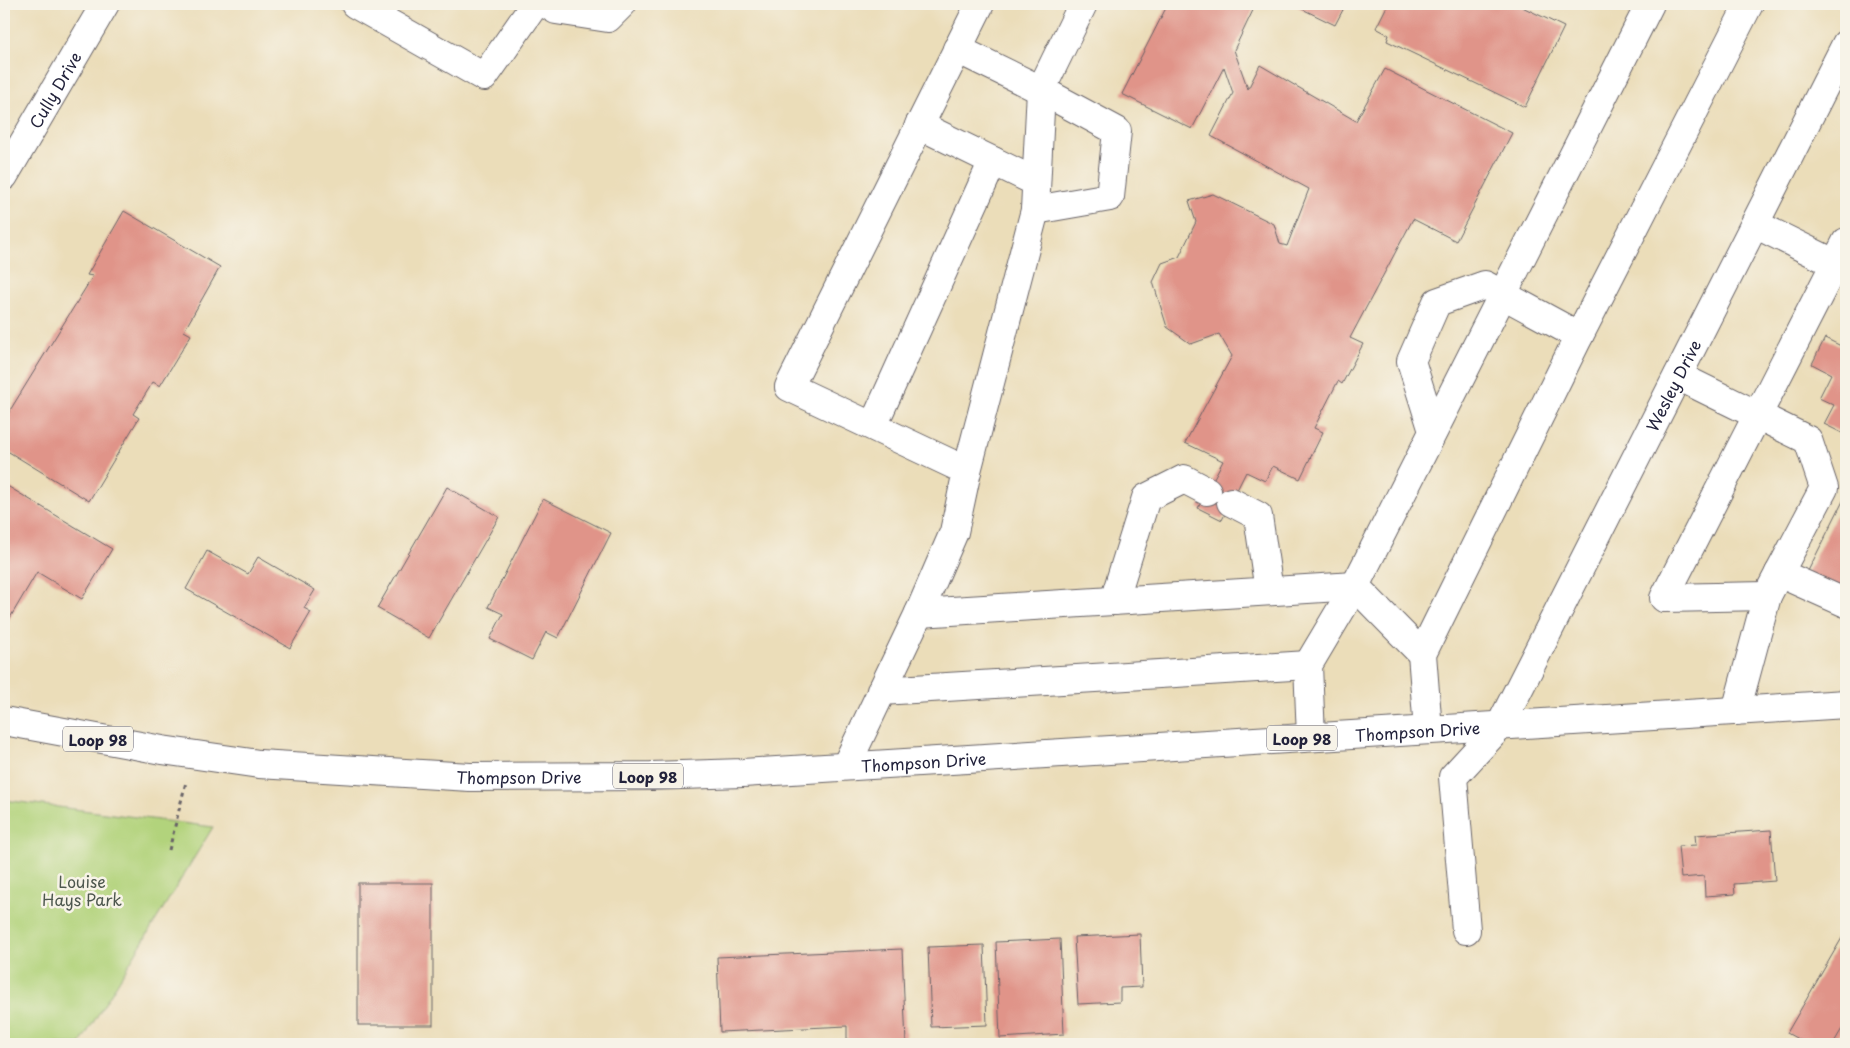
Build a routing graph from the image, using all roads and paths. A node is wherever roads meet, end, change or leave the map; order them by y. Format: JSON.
{"nodes":[{"id":1,"x":105,"y":4,"type":"edge"},
{"id":2,"x":355,"y":4,"type":"edge"},
{"id":3,"x":535,"y":4,"type":"edge"},
{"id":4,"x":546,"y":4,"type":"edge"},
{"id":5,"x":622,"y":4,"type":"edge"},
{"id":6,"x":980,"y":4,"type":"edge"},
{"id":7,"x":1083,"y":4,"type":"edge"},
{"id":8,"x":1650,"y":4,"type":"edge"},
{"id":9,"x":1748,"y":4,"type":"edge"},
{"id":10,"x":1846,"y":44,"type":"edge"},
{"id":11,"x":957,"y":49,"type":"junction"},
{"id":12,"x":1041,"y":90,"type":"junction"},
{"id":13,"x":919,"y":125,"type":"junction"},
{"id":14,"x":994,"y":161,"type":"junction"},
{"id":15,"x":4,"y":176,"type":"edge"},
{"id":16,"x":1036,"y":182,"type":"junction"},
{"id":17,"x":1035,"y":210,"type":"junction"},
{"id":18,"x":1755,"y":224,"type":"junction"},
{"id":19,"x":1843,"y":258,"type":"edge"},
{"id":20,"x":1502,"y":294,"type":"junction"},
{"id":21,"x":1579,"y":336,"type":"junction"},
{"id":22,"x":1678,"y":376,"type":"junction"},
{"id":23,"x":1757,"y":415,"type":"junction"},
{"id":24,"x":873,"y":426,"type":"junction"},
{"id":25,"x":1432,"y":431,"type":"junction"},
{"id":26,"x":967,"y":471,"type":"junction"},
{"id":27,"x":1773,"y":585,"type":"junction"},
{"id":28,"x":1355,"y":586,"type":"junction"},
{"id":29,"x":1269,"y":592,"type":"junction"},
{"id":30,"x":1114,"y":601,"type":"junction"},
{"id":31,"x":1846,"y":603,"type":"edge"},
{"id":32,"x":919,"y":613,"type":"junction"},
{"id":33,"x":1422,"y":654,"type":"junction"},
{"id":34,"x":1308,"y":665,"type":"junction"},
{"id":35,"x":881,"y":691,"type":"junction"},
{"id":36,"x":1846,"y":704,"type":"edge"},
{"id":37,"x":1736,"y":711,"type":"junction"},
{"id":38,"x":4,"y":722,"type":"edge"},
{"id":39,"x":1500,"y":726,"type":"junction"},
{"id":40,"x":1428,"y":730,"type":"junction"},
{"id":41,"x":1311,"y":737,"type":"junction"},
{"id":42,"x":846,"y":766,"type":"junction"},
{"id":43,"x":181,"y":803,"type":"dead end"},
{"id":44,"x":170,"y":850,"type":"dead end"},
{"id":45,"x":1466,"y":930,"type":"dead end"}],
"edges":[{"from":1,"to":15,"type":"main road","name":"Cully Drive"},
{"from":2,"to":3,"type":"main road"},
{"from":4,"to":5,"type":"main road"},
{"from":6,"to":11,"type":"main road"},
{"from":7,"to":12,"type":"main road"},
{"from":8,"to":20,"type":"main road"},
{"from":9,"to":21,"type":"main road"},
{"from":10,"to":18,"type":"main road","name":"Wesley Drive"},
{"from":11,"to":12,"type":"main road"},
{"from":11,"to":13,"type":"main road"},
{"from":12,"to":16,"type":"main road"},
{"from":12,"to":17,"type":"main road"},
{"from":13,"to":14,"type":"main road"},
{"from":13,"to":24,"type":"main road"},
{"from":14,"to":16,"type":"main road"},
{"from":14,"to":24,"type":"main road"},
{"from":16,"to":17,"type":"main road"},
{"from":17,"to":26,"type":"main road"},
{"from":18,"to":19,"type":"main road"},
{"from":18,"to":22,"type":"main road","name":"Wesley Drive"},
{"from":19,"to":23,"type":"main road"},
{"from":20,"to":21,"type":"main road"},
{"from":20,"to":25,"type":"main road"},
{"from":20,"to":25,"type":"main road"},
{"from":21,"to":33,"type":"main road"},
{"from":22,"to":23,"type":"main road"},
{"from":22,"to":39,"type":"main road","name":"Wesley Drive"},
{"from":23,"to":27,"type":"main road"},
{"from":23,"to":27,"type":"main road"},
{"from":24,"to":26,"type":"main road"},
{"from":25,"to":28,"type":"main road"},
{"from":26,"to":32,"type":"main road"},
{"from":27,"to":31,"type":"main road"},
{"from":27,"to":37,"type":"main road"},
{"from":28,"to":29,"type":"main road"},
{"from":28,"to":33,"type":"main road"},
{"from":28,"to":34,"type":"main road"},
{"from":29,"to":30,"type":"main road"},
{"from":29,"to":30,"type":"main road"},
{"from":30,"to":32,"type":"main road"},
{"from":32,"to":35,"type":"main road"},
{"from":33,"to":40,"type":"main road"},
{"from":34,"to":35,"type":"main road"},
{"from":34,"to":41,"type":"main road"},
{"from":35,"to":42,"type":"main road"},
{"from":36,"to":37,"type":"main road","name":"Thompson Drive","number":"Loop 98"},
{"from":37,"to":39,"type":"main road","name":"Thompson Drive","number":"Loop 98"},
{"from":38,"to":42,"type":"main road","name":"Thompson Drive","number":"Loop 98"},
{"from":39,"to":40,"type":"main road","name":"Thompson Drive","number":"Loop 98"},
{"from":39,"to":45,"type":"main road","name":"Wesley Drive"},
{"from":40,"to":41,"type":"main road","name":"Thompson Drive","number":"Loop 98"},
{"from":41,"to":42,"type":"main road","name":"Thompson Drive","number":"Loop 98"},
{"from":43,"to":44,"type":"path"}]}
